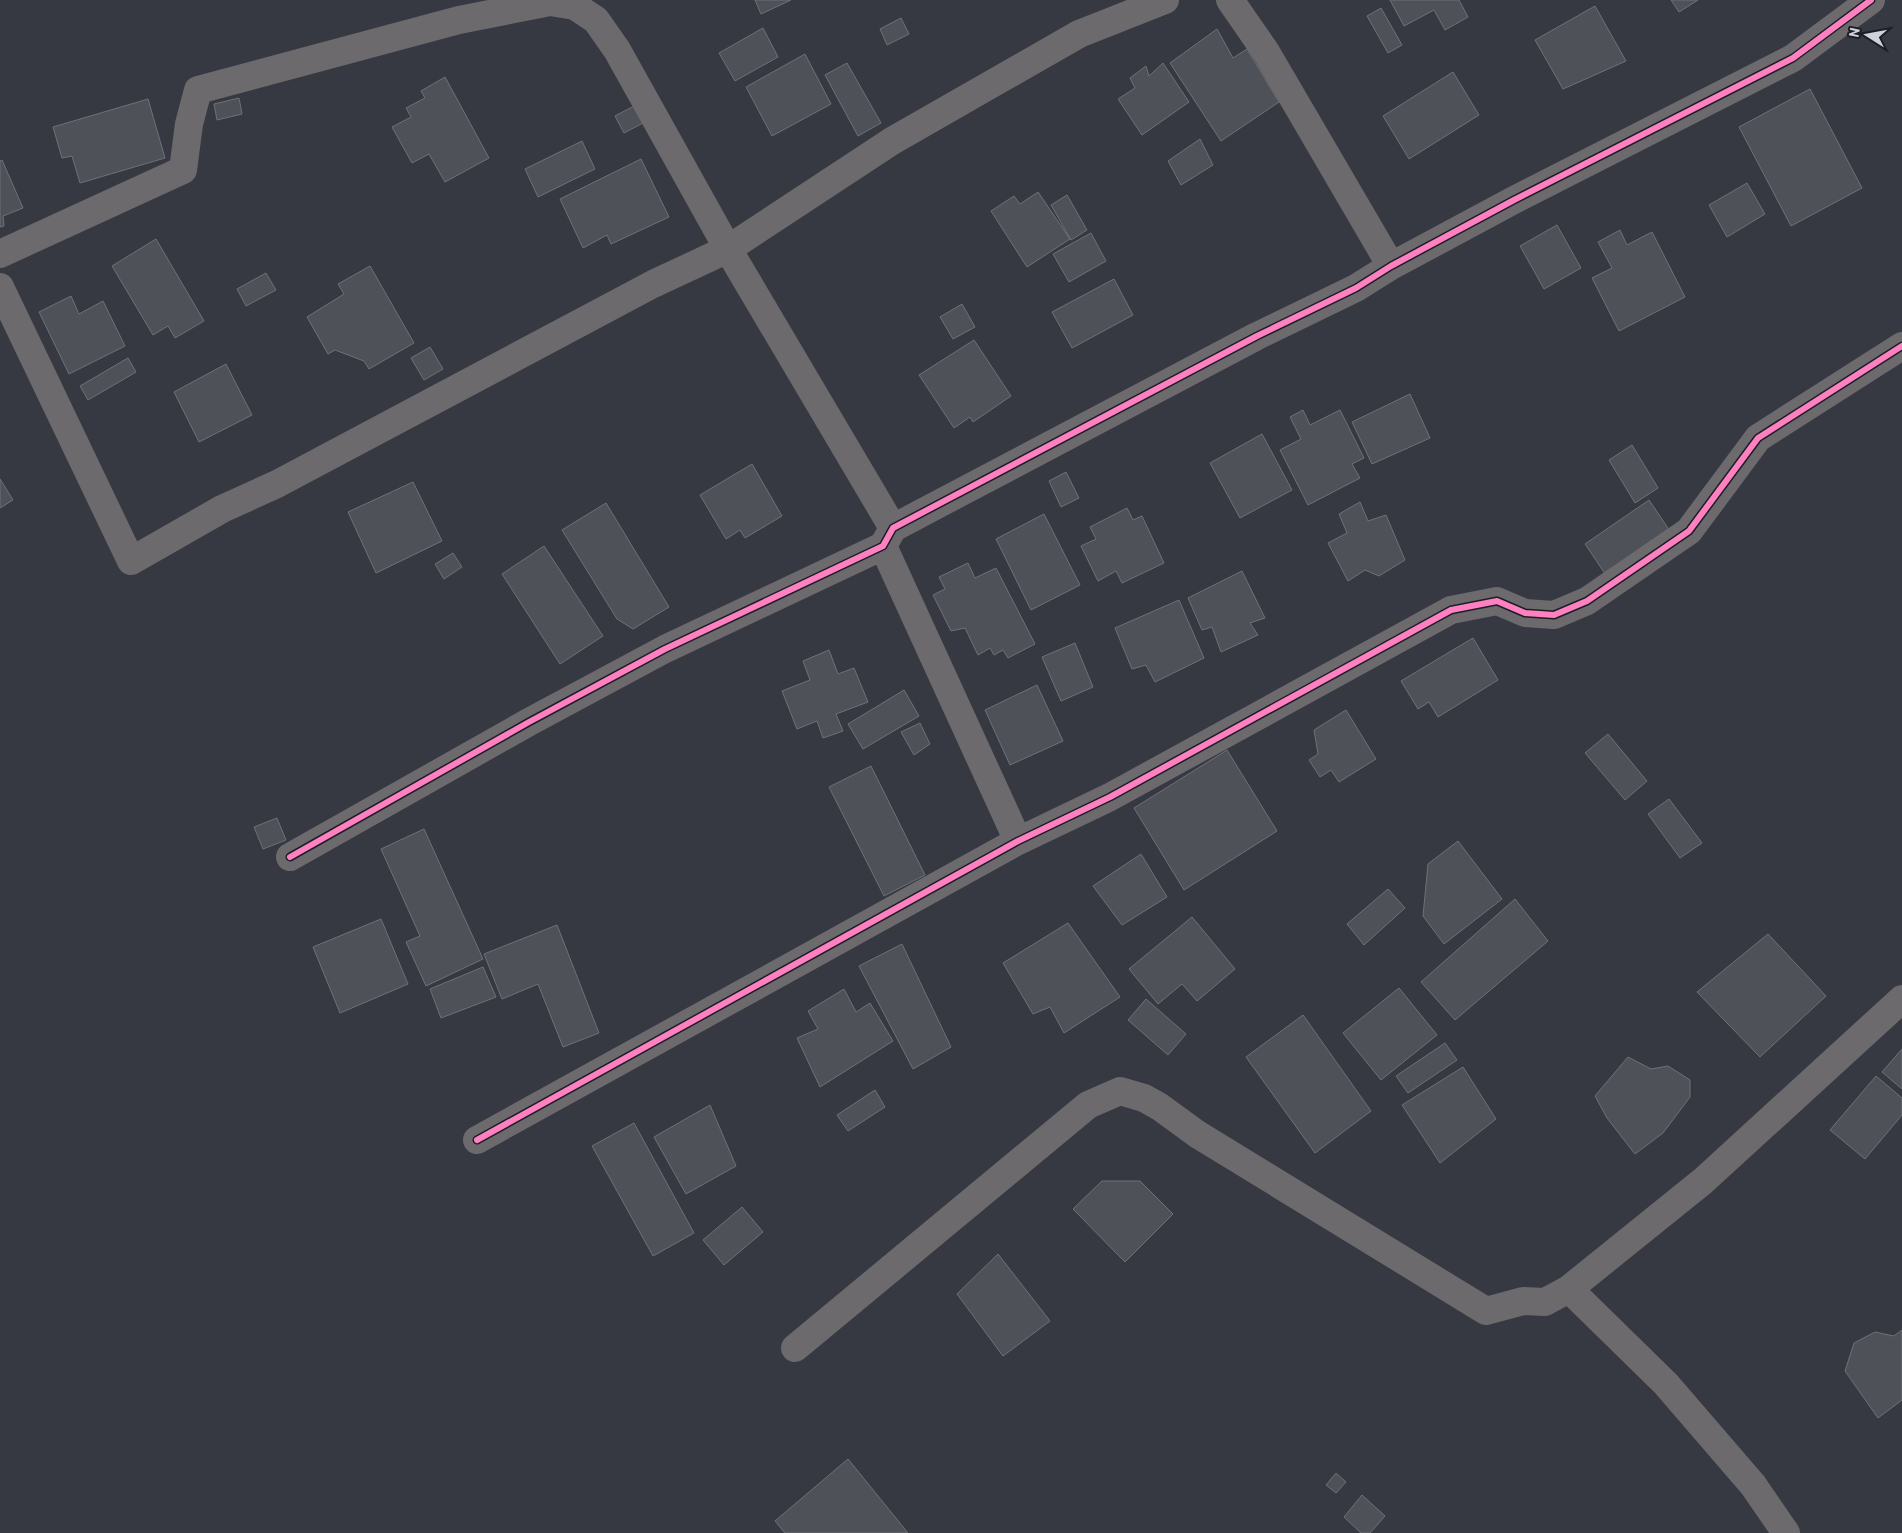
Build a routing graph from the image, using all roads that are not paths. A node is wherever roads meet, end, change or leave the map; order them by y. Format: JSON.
{"nodes":[{"id":1,"x":1165,"y":0,"type":"edge"},
{"id":2,"x":1230,"y":0,"type":"edge"},
{"id":3,"x":1871,"y":0,"type":"edge"},
{"id":4,"x":728,"y":249,"type":"junction"},
{"id":5,"x":0,"y":254,"type":"edge"},
{"id":6,"x":1391,"y":266,"type":"junction"},
{"id":7,"x":0,"y":287,"type":"edge"},
{"id":8,"x":1902,"y":346,"type":"edge"},
{"id":9,"x":888,"y":537,"type":"junction"},
{"id":10,"x":1018,"y":841,"type":"junction"},
{"id":11,"x":290,"y":857,"type":"dead end"},
{"id":12,"x":1902,"y":999,"type":"edge"},
{"id":13,"x":477,"y":1140,"type":"dead end"},
{"id":14,"x":1569,"y":1288,"type":"junction"},
{"id":15,"x":795,"y":1348,"type":"dead end"},
{"id":16,"x":1786,"y":1533,"type":"edge"}],
"edges":[{"from":1,"to":4,"type":"street"},
{"from":2,"to":6,"type":"street"},
{"from":3,"to":6,"type":"street"},
{"from":4,"to":5,"type":"street"},
{"from":4,"to":7,"type":"street"},
{"from":4,"to":9,"type":"street"},
{"from":6,"to":9,"type":"street"},
{"from":8,"to":10,"type":"street"},
{"from":9,"to":10,"type":"street"},
{"from":9,"to":11,"type":"street"},
{"from":10,"to":13,"type":"street"},
{"from":12,"to":14,"type":"street"},
{"from":14,"to":15,"type":"street"},
{"from":14,"to":16,"type":"street"}]}
